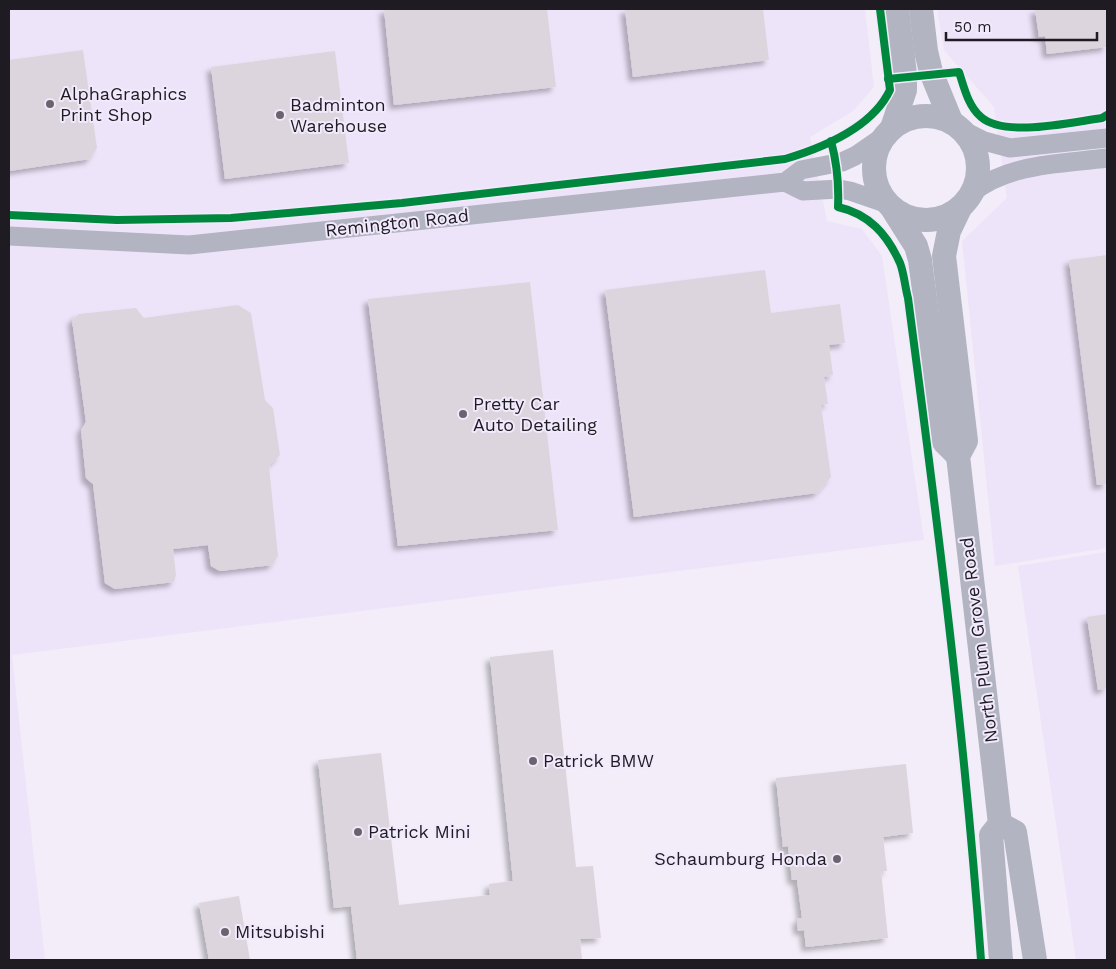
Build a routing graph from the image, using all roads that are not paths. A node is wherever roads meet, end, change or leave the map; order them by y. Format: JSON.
{"nodes":[{"id":1,"x":897,"y":9,"type":"edge"},
{"id":2,"x":921,"y":9,"type":"edge"},
{"id":3,"x":957,"y":126,"type":"junction"},
{"id":4,"x":888,"y":132,"type":"junction"},
{"id":5,"x":1107,"y":138,"type":"edge"},
{"id":6,"x":1107,"y":158,"type":"edge"},
{"id":7,"x":785,"y":182,"type":"junction"},
{"id":8,"x":966,"y":200,"type":"junction"},
{"id":9,"x":890,"y":206,"type":"junction"},
{"id":10,"x":9,"y":236,"type":"edge"},
{"id":11,"x":958,"y":456,"type":"junction"},
{"id":12,"x":1000,"y":824,"type":"junction"},
{"id":13,"x":1000,"y":960,"type":"edge"},
{"id":14,"x":1035,"y":960,"type":"edge"}],
"edges":[{"from":1,"to":4,"type":"street"},
{"from":2,"to":3,"type":"street"},
{"from":3,"to":4,"type":"street"},
{"from":3,"to":5,"type":"street"},
{"from":3,"to":8,"type":"street"},
{"from":4,"to":7,"type":"street","name":"Remington Road"},
{"from":4,"to":9,"type":"street"},
{"from":6,"to":8,"type":"street"},
{"from":7,"to":9,"type":"street","name":"Remington Road"},
{"from":7,"to":10,"type":"street","name":"Remington Road"},
{"from":8,"to":9,"type":"street"},
{"from":8,"to":11,"type":"street","name":"North Plum Grove Road"},
{"from":9,"to":11,"type":"street"},
{"from":11,"to":12,"type":"street","name":"North Plum Grove Road"},
{"from":12,"to":13,"type":"street","name":"North Plum Grove Road"},
{"from":12,"to":14,"type":"street"}]}
